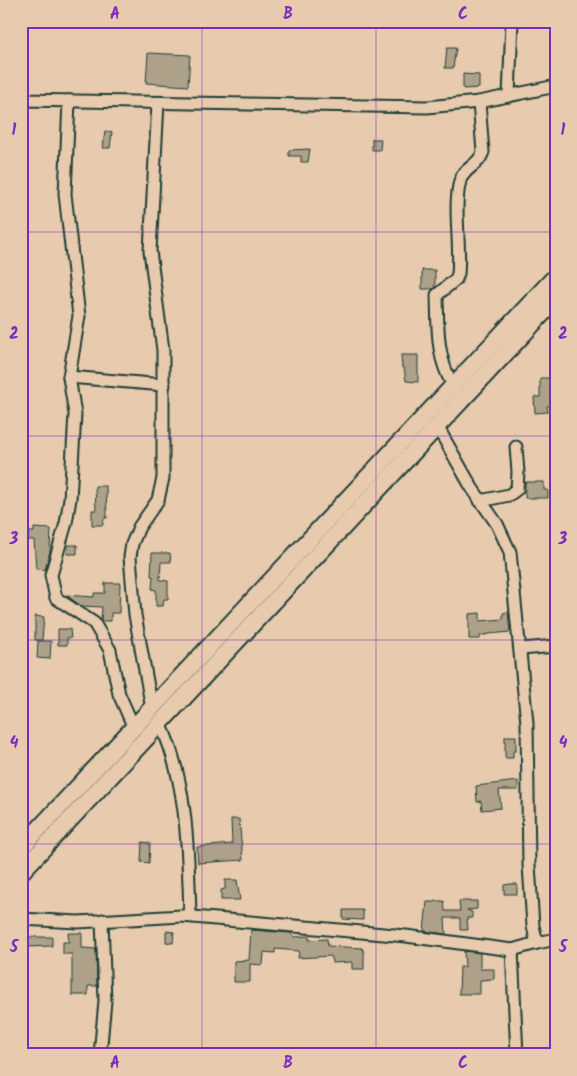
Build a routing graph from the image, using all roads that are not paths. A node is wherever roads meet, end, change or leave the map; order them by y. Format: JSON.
{"nodes":[{"id":1,"x":512,"y":21,"type":"edge"},
{"id":2,"x":556,"y":86,"type":"edge"},
{"id":3,"x":509,"y":96,"type":"junction"},
{"id":4,"x":21,"y":100,"type":"edge"},
{"id":5,"x":69,"y":101,"type":"junction"},
{"id":6,"x":479,"y":102,"type":"junction"},
{"id":7,"x":158,"y":103,"type":"junction"},
{"id":8,"x":556,"y":276,"type":"edge"},
{"id":9,"x":556,"y":299,"type":"edge"},
{"id":10,"x":69,"y":377,"type":"junction"},
{"id":11,"x":164,"y":385,"type":"junction"},
{"id":12,"x":453,"y":385,"type":"junction"},
{"id":13,"x":437,"y":426,"type":"junction"},
{"id":14,"x":516,"y":447,"type":"dead end"},
{"id":15,"x":480,"y":501,"type":"junction"},
{"id":16,"x":556,"y":646,"type":"edge"},
{"id":17,"x":521,"y":649,"type":"junction"},
{"id":18,"x":156,"y":716,"type":"junction"},
{"id":19,"x":134,"y":728,"type":"junction"},
{"id":20,"x":21,"y":848,"type":"edge"},
{"id":21,"x":21,"y":872,"type":"edge"},
{"id":22,"x":190,"y":916,"type":"junction"},
{"id":23,"x":21,"y":919,"type":"edge"},
{"id":24,"x":102,"y":920,"type":"junction"},
{"id":25,"x":556,"y":939,"type":"edge"},
{"id":26,"x":538,"y":943,"type":"junction"},
{"id":27,"x":512,"y":950,"type":"junction"},
{"id":28,"x":100,"y":1055,"type":"edge"},
{"id":29,"x":517,"y":1055,"type":"edge"}],
"edges":[{"from":1,"to":3,"type":"street"},
{"from":2,"to":3,"type":"street"},
{"from":3,"to":6,"type":"street"},
{"from":4,"to":5,"type":"street"},
{"from":5,"to":7,"type":"street"},
{"from":5,"to":10,"type":"street"},
{"from":6,"to":7,"type":"street"},
{"from":6,"to":12,"type":"street"},
{"from":7,"to":11,"type":"street"},
{"from":8,"to":12,"type":"highway"},
{"from":9,"to":13,"type":"highway"},
{"from":10,"to":11,"type":"street"},
{"from":10,"to":19,"type":"street"},
{"from":11,"to":18,"type":"street"},
{"from":12,"to":18,"type":"highway"},
{"from":13,"to":15,"type":"street"},
{"from":13,"to":18,"type":"highway"},
{"from":14,"to":15,"type":"street"},
{"from":15,"to":17,"type":"street"},
{"from":16,"to":17,"type":"street"},
{"from":17,"to":26,"type":"street"},
{"from":18,"to":19,"type":"highway"},
{"from":18,"to":21,"type":"highway"},
{"from":18,"to":22,"type":"street"},
{"from":19,"to":20,"type":"highway"},
{"from":22,"to":24,"type":"street"},
{"from":22,"to":27,"type":"street"},
{"from":23,"to":24,"type":"street"},
{"from":24,"to":28,"type":"street"},
{"from":25,"to":26,"type":"street"},
{"from":26,"to":27,"type":"street"},
{"from":27,"to":29,"type":"street"}]}
